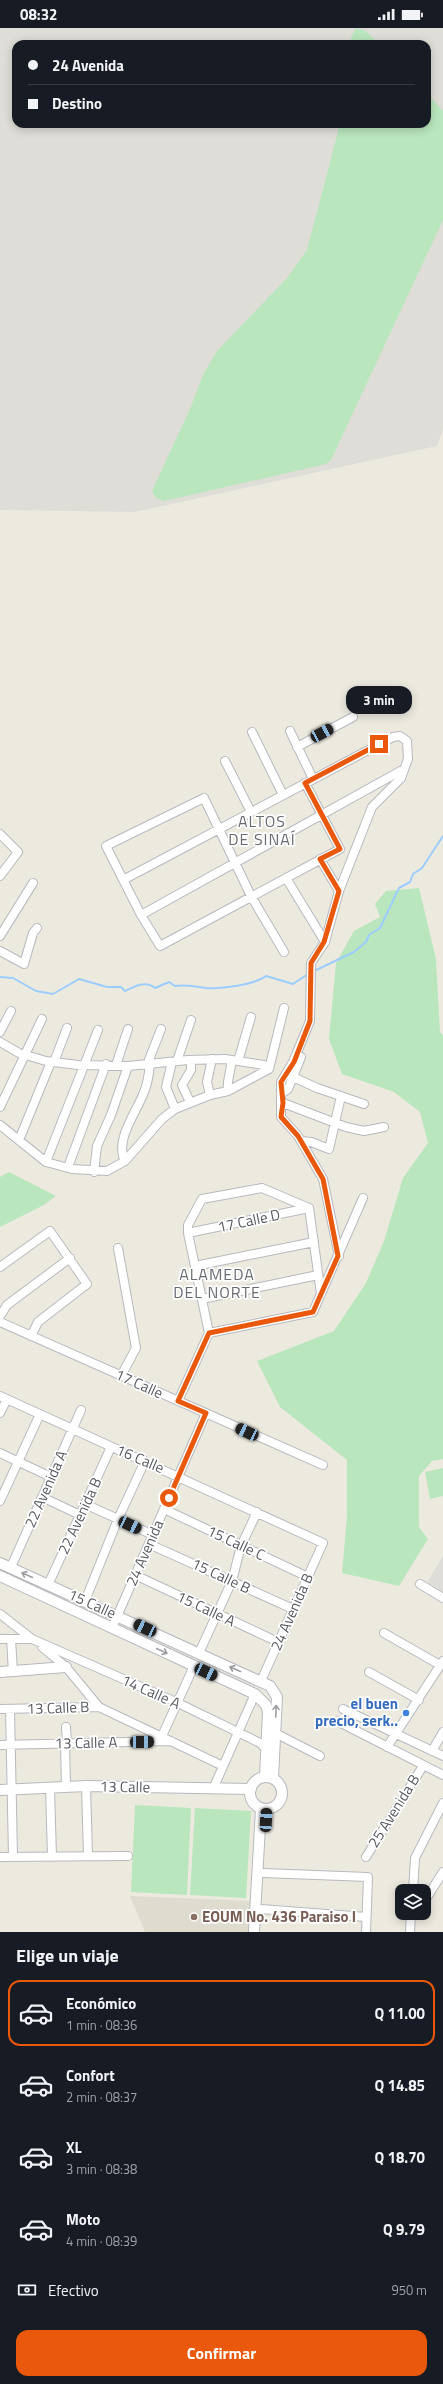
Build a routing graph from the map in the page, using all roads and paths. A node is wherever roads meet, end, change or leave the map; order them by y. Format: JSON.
{"nodes":[{"id":1,"x":353,"y":717,"type":"dead end"},
{"id":2,"x":290,"y":731,"type":"dead end"},
{"id":3,"x":252,"y":732,"type":"dead end"},
{"id":4,"x":297,"y":747,"type":"junction"},
{"id":5,"x":224,"y":761,"type":"dead end"},
{"id":6,"x":404,"y":769,"type":"junction"},
{"id":7,"x":313,"y":779,"type":"junction"},
{"id":8,"x":305,"y":783,"type":"junction"},
{"id":9,"x":283,"y":795,"type":"junction"},
{"id":10,"x":251,"y":812,"type":"junction"},
{"id":11,"x":324,"y":815,"type":"junction"},
{"id":12,"x":219,"y":829,"type":"junction"},
{"id":13,"x":0,"y":834,"type":"edge"},
{"id":14,"x":320,"y":859,"type":"junction"},
{"id":15,"x":236,"y":863,"type":"junction"},
{"id":16,"x":0,"y":876,"type":"edge"},
{"id":17,"x":286,"y":878,"type":"junction"},
{"id":18,"x":123,"y":880,"type":"junction"},
{"id":19,"x":33,"y":883,"type":"dead end"},
{"id":20,"x":339,"y":891,"type":"junction"},
{"id":21,"x":251,"y":896,"type":"junction"},
{"id":22,"x":140,"y":915,"type":"junction"},
{"id":23,"x":37,"y":928,"type":"dead end"},
{"id":24,"x":0,"y":936,"type":"edge"},
{"id":25,"x":324,"y":942,"type":"junction"},
{"id":26,"x":0,"y":951,"type":"edge"},
{"id":27,"x":284,"y":952,"type":"dead end"},
{"id":28,"x":284,"y":1008,"type":"dead end"},
{"id":29,"x":11,"y":1011,"type":"dead end"},
{"id":30,"x":251,"y":1017,"type":"dead end"},
{"id":31,"x":42,"y":1019,"type":"dead end"},
{"id":32,"x":191,"y":1020,"type":"dead end"},
{"id":33,"x":67,"y":1028,"type":"dead end"},
{"id":34,"x":128,"y":1029,"type":"dead end"},
{"id":35,"x":161,"y":1029,"type":"dead end"},
{"id":36,"x":98,"y":1030,"type":"dead end"},
{"id":37,"x":0,"y":1032,"type":"edge"},
{"id":38,"x":0,"y":1042,"type":"edge"},
{"id":39,"x":298,"y":1049,"type":"junction"},
{"id":40,"x":26,"y":1055,"type":"junction"},
{"id":41,"x":212,"y":1059,"type":"junction"},
{"id":42,"x":191,"y":1060,"type":"junction"},
{"id":43,"x":234,"y":1060,"type":"junction"},
{"id":44,"x":174,"y":1061,"type":"junction"},
{"id":45,"x":53,"y":1062,"type":"junction"},
{"id":46,"x":106,"y":1064,"type":"junction"},
{"id":47,"x":83,"y":1065,"type":"junction"},
{"id":48,"x":116,"y":1065,"type":"junction"},
{"id":49,"x":148,"y":1065,"type":"junction"},
{"id":50,"x":128,"y":1066,"type":"junction"},
{"id":51,"x":270,"y":1069,"type":"junction"},
{"id":52,"x":293,"y":1077,"type":"junction"},
{"id":53,"x":281,"y":1090,"type":"junction"},
{"id":54,"x":228,"y":1092,"type":"junction"},
{"id":55,"x":210,"y":1095,"type":"junction"},
{"id":56,"x":341,"y":1096,"type":"junction"},
{"id":57,"x":190,"y":1102,"type":"junction"},
{"id":58,"x":283,"y":1103,"type":"junction"},
{"id":59,"x":364,"y":1104,"type":"dead end"},
{"id":60,"x":0,"y":1107,"type":"edge"},
{"id":61,"x":175,"y":1109,"type":"junction"},
{"id":62,"x":336,"y":1122,"type":"junction"},
{"id":63,"x":0,"y":1125,"type":"edge"},
{"id":64,"x":384,"y":1127,"type":"dead end"},
{"id":65,"x":19,"y":1140,"type":"junction"},
{"id":66,"x":301,"y":1141,"type":"junction"},
{"id":67,"x":126,"y":1161,"type":"junction"},
{"id":68,"x":46,"y":1162,"type":"junction"},
{"id":69,"x":68,"y":1167,"type":"junction"},
{"id":70,"x":94,"y":1172,"type":"junction"},
{"id":71,"x":363,"y":1198,"type":"dead end"},
{"id":72,"x":309,"y":1208,"type":"junction"},
{"id":73,"x":188,"y":1233,"type":"junction"},
{"id":74,"x":314,"y":1242,"type":"junction"},
{"id":75,"x":118,"y":1248,"type":"dead end"},
{"id":76,"x":338,"y":1256,"type":"junction"},
{"id":77,"x":70,"y":1258,"type":"junction"},
{"id":78,"x":195,"y":1266,"type":"junction"},
{"id":79,"x":0,"y":1267,"type":"edge"},
{"id":80,"x":318,"y":1275,"type":"junction"},
{"id":81,"x":321,"y":1294,"type":"junction"},
{"id":82,"x":202,"y":1299,"type":"junction"},
{"id":83,"x":0,"y":1316,"type":"edge"},
{"id":84,"x":0,"y":1322,"type":"edge"},
{"id":85,"x":209,"y":1333,"type":"junction"},
{"id":86,"x":31,"y":1336,"type":"junction"},
{"id":87,"x":121,"y":1376,"type":"junction"},
{"id":88,"x":3,"y":1397,"type":"edge"},
{"id":89,"x":178,"y":1401,"type":"junction"},
{"id":90,"x":81,"y":1410,"type":"dead end"},
{"id":91,"x":0,"y":1413,"type":"edge"},
{"id":92,"x":206,"y":1413,"type":"junction"},
{"id":93,"x":40,"y":1414,"type":"junction"},
{"id":94,"x":73,"y":1429,"type":"junction"},
{"id":95,"x":111,"y":1447,"type":"junction"},
{"id":96,"x":0,"y":1453,"type":"edge"},
{"id":97,"x":18,"y":1461,"type":"junction"},
{"id":98,"x":145,"y":1461,"type":"junction"},
{"id":99,"x":323,"y":1465,"type":"dead end"},
{"id":100,"x":179,"y":1475,"type":"junction"},
{"id":101,"x":51,"y":1477,"type":"junction"},
{"id":102,"x":42,"y":1497,"type":"junction"},
{"id":103,"x":0,"y":1501,"type":"edge"},
{"id":104,"x":85,"y":1504,"type":"junction"},
{"id":105,"x":164,"y":1509,"type":"junction"},
{"id":106,"x":257,"y":1512,"type":"junction"},
{"id":107,"x":80,"y":1515,"type":"junction"},
{"id":108,"x":118,"y":1519,"type":"junction"},
{"id":109,"x":153,"y":1535,"type":"junction"},
{"id":110,"x":323,"y":1543,"type":"joint"},
{"id":111,"x":149,"y":1544,"type":"junction"},
{"id":112,"x":241,"y":1546,"type":"junction"},
{"id":113,"x":0,"y":1563,"type":"edge"},
{"id":114,"x":11,"y":1567,"type":"junction"},
{"id":115,"x":135,"y":1575,"type":"junction"},
{"id":116,"x":0,"y":1576,"type":"edge"},
{"id":117,"x":308,"y":1577,"type":"junction"},
{"id":118,"x":232,"y":1581,"type":"junction"},
{"id":119,"x":48,"y":1584,"type":"junction"},
{"id":120,"x":420,"y":1584,"type":"dead end"},
{"id":121,"x":443,"y":1598,"type":"edge"},
{"id":122,"x":85,"y":1601,"type":"junction"},
{"id":123,"x":293,"y":1609,"type":"junction"},
{"id":124,"x":0,"y":1614,"type":"edge"},
{"id":125,"x":217,"y":1614,"type":"junction"},
{"id":126,"x":118,"y":1616,"type":"junction"},
{"id":127,"x":112,"y":1628,"type":"junction"},
{"id":128,"x":384,"y":1633,"type":"dead end"},
{"id":129,"x":0,"y":1639,"type":"edge"},
{"id":130,"x":11,"y":1639,"type":"junction"},
{"id":131,"x":32,"y":1639,"type":"junction"},
{"id":132,"x":278,"y":1642,"type":"junction"},
{"id":133,"x":199,"y":1653,"type":"junction"},
{"id":134,"x":442,"y":1663,"type":"edge"},
{"id":135,"x":194,"y":1666,"type":"junction"},
{"id":136,"x":66,"y":1667,"type":"junction"},
{"id":137,"x":0,"y":1672,"type":"edge"},
{"id":138,"x":13,"y":1672,"type":"junction"},
{"id":139,"x":369,"y":1672,"type":"dead end"},
{"id":140,"x":260,"y":1681,"type":"junction"},
{"id":141,"x":258,"y":1697,"type":"junction"},
{"id":142,"x":419,"y":1700,"type":"junction"},
{"id":143,"x":178,"y":1703,"type":"junction"},
{"id":144,"x":99,"y":1707,"type":"junction"},
{"id":145,"x":0,"y":1709,"type":"edge"},
{"id":146,"x":10,"y":1709,"type":"junction"},
{"id":147,"x":343,"y":1709,"type":"dead end"},
{"id":148,"x":337,"y":1721,"type":"dead end"},
{"id":149,"x":66,"y":1727,"type":"dead end"},
{"id":150,"x":238,"y":1732,"type":"junction"},
{"id":151,"x":443,"y":1732,"type":"edge"},
{"id":152,"x":275,"y":1733,"type":"junction"},
{"id":153,"x":396,"y":1734,"type":"junction"},
{"id":154,"x":162,"y":1736,"type":"junction"},
{"id":155,"x":172,"y":1742,"type":"junction"},
{"id":156,"x":66,"y":1744,"type":"junction"},
{"id":157,"x":0,"y":1745,"type":"edge"},
{"id":158,"x":10,"y":1745,"type":"junction"},
{"id":159,"x":387,"y":1747,"type":"junction"},
{"id":160,"x":267,"y":1750,"type":"junction"},
{"id":161,"x":432,"y":1751,"type":"junction"},
{"id":162,"x":320,"y":1756,"type":"dead end"},
{"id":163,"x":443,"y":1756,"type":"edge"},
{"id":164,"x":223,"y":1766,"type":"junction"},
{"id":165,"x":423,"y":1766,"type":"junction"},
{"id":166,"x":443,"y":1775,"type":"edge"},
{"id":167,"x":269,"y":1778,"type":"junction"},
{"id":168,"x":86,"y":1786,"type":"junction"},
{"id":169,"x":66,"y":1787,"type":"junction"},
{"id":170,"x":50,"y":1788,"type":"junction"},
{"id":171,"x":213,"y":1789,"type":"junction"},
{"id":172,"x":250,"y":1789,"type":"junction"},
{"id":173,"x":0,"y":1790,"type":"edge"},
{"id":174,"x":11,"y":1790,"type":"junction"},
{"id":175,"x":443,"y":1803,"type":"edge"},
{"id":176,"x":263,"y":1809,"type":"junction"},
{"id":177,"x":88,"y":1856,"type":"junction"},
{"id":178,"x":128,"y":1856,"type":"dead end"},
{"id":179,"x":0,"y":1857,"type":"edge"},
{"id":180,"x":12,"y":1857,"type":"junction"},
{"id":181,"x":52,"y":1857,"type":"junction"},
{"id":182,"x":366,"y":1857,"type":"dead end"},
{"id":183,"x":263,"y":1872,"type":"junction"},
{"id":184,"x":443,"y":1872,"type":"edge"},
{"id":185,"x":413,"y":1884,"type":"edge"},
{"id":186,"x":431,"y":1891,"type":"edge"},
{"id":187,"x":261,"y":1909,"type":"junction"},
{"id":188,"x":366,"y":1917,"type":"junction"},
{"id":189,"x":410,"y":1920,"type":"edge"},
{"id":190,"x":412,"y":1920,"type":"edge"},
{"id":191,"x":410,"y":1923,"type":"junction"},
{"id":192,"x":254,"y":1932,"type":"edge"},
{"id":193,"x":260,"y":1932,"type":"edge"},
{"id":194,"x":366,"y":1932,"type":"edge"},
{"id":195,"x":410,"y":1932,"type":"edge"}],
"edges":[{"from":1,"to":4,"type":"street"},
{"from":2,"to":4,"type":"street"},
{"from":3,"to":9,"type":"street"},
{"from":4,"to":7,"type":"street"},
{"from":5,"to":10,"type":"street"},
{"from":6,"to":7,"type":"street"},
{"from":6,"to":11,"type":"street"},
{"from":6,"to":20,"type":"street"},
{"from":7,"to":8,"type":"street"},
{"from":8,"to":9,"type":"street"},
{"from":8,"to":11,"type":"street"},
{"from":9,"to":10,"type":"street"},
{"from":10,"to":12,"type":"street"},
{"from":11,"to":14,"type":"street"},
{"from":11,"to":15,"type":"street"},
{"from":12,"to":15,"type":"street"},
{"from":12,"to":18,"type":"street"},
{"from":12,"to":18,"type":"street"},
{"from":13,"to":16,"type":"street"},
{"from":14,"to":17,"type":"street"},
{"from":14,"to":20,"type":"street"},
{"from":15,"to":21,"type":"street"},
{"from":15,"to":22,"type":"street"},
{"from":17,"to":21,"type":"street"},
{"from":17,"to":25,"type":"street"},
{"from":18,"to":22,"type":"street"},
{"from":19,"to":24,"type":"street"},
{"from":20,"to":25,"type":"street"},
{"from":21,"to":22,"type":"street"},
{"from":21,"to":27,"type":"street"},
{"from":23,"to":26,"type":"street"},
{"from":25,"to":39,"type":"street"},
{"from":28,"to":51,"type":"street"},
{"from":29,"to":37,"type":"street"},
{"from":30,"to":43,"type":"street"},
{"from":31,"to":40,"type":"street"},
{"from":32,"to":44,"type":"street"},
{"from":33,"to":45,"type":"street"},
{"from":34,"to":48,"type":"street"},
{"from":35,"to":49,"type":"street"},
{"from":36,"to":47,"type":"street"},
{"from":38,"to":40,"type":"street"},
{"from":39,"to":52,"type":"street"},
{"from":39,"to":53,"type":"street"},
{"from":40,"to":45,"type":"street"},
{"from":40,"to":60,"type":"street"},
{"from":41,"to":42,"type":"street"},
{"from":41,"to":43,"type":"street"},
{"from":41,"to":55,"type":"street"},
{"from":42,"to":44,"type":"street"},
{"from":42,"to":57,"type":"street"},
{"from":43,"to":51,"type":"street"},
{"from":43,"to":54,"type":"street"},
{"from":44,"to":49,"type":"street"},
{"from":44,"to":61,"type":"street"},
{"from":45,"to":47,"type":"street"},
{"from":45,"to":65,"type":"street"},
{"from":46,"to":47,"type":"street"},
{"from":46,"to":48,"type":"street"},
{"from":46,"to":69,"type":"street"},
{"from":47,"to":68,"type":"street"},
{"from":48,"to":50,"type":"street"},
{"from":49,"to":50,"type":"street"},
{"from":49,"to":67,"type":"street"},
{"from":50,"to":70,"type":"street"},
{"from":51,"to":54,"type":"street"},
{"from":52,"to":53,"type":"street"},
{"from":52,"to":56,"type":"street"},
{"from":53,"to":58,"type":"street"},
{"from":54,"to":55,"type":"street"},
{"from":55,"to":57,"type":"street"},
{"from":56,"to":59,"type":"street"},
{"from":56,"to":62,"type":"street"},
{"from":57,"to":61,"type":"street"},
{"from":58,"to":62,"type":"street"},
{"from":58,"to":66,"type":"street"},
{"from":61,"to":67,"type":"street"},
{"from":62,"to":64,"type":"street"},
{"from":62,"to":66,"type":"street"},
{"from":63,"to":65,"type":"street"},
{"from":65,"to":68,"type":"street"},
{"from":66,"to":76,"type":"street"},
{"from":67,"to":70,"type":"street"},
{"from":68,"to":69,"type":"street"},
{"from":69,"to":70,"type":"street"},
{"from":71,"to":76,"type":"street"},
{"from":72,"to":73,"type":"street","name":"17 Calle D"},
{"from":72,"to":73,"type":"street"},
{"from":72,"to":74,"type":"street"},
{"from":73,"to":78,"type":"street"},
{"from":74,"to":78,"type":"street"},
{"from":74,"to":80,"type":"street"},
{"from":75,"to":87,"type":"street"},
{"from":76,"to":81,"type":"street"},
{"from":77,"to":79,"type":"street"},
{"from":77,"to":83,"type":"street"},
{"from":77,"to":86,"type":"street"},
{"from":78,"to":82,"type":"street"},
{"from":80,"to":81,"type":"street"},
{"from":80,"to":82,"type":"street"},
{"from":81,"to":85,"type":"street"},
{"from":82,"to":85,"type":"street"},
{"from":84,"to":86,"type":"street","name":"17 Calle"},
{"from":85,"to":89,"type":"street"},
{"from":86,"to":87,"type":"street","name":"17 Calle"},
{"from":87,"to":89,"type":"street","name":"17 Calle"},
{"from":88,"to":91,"type":"street"},
{"from":88,"to":93,"type":"street","name":"16 Calle"},
{"from":89,"to":92,"type":"street","name":"17 Calle"},
{"from":90,"to":94,"type":"street","name":"22 Avenida A"},
{"from":92,"to":99,"type":"street","name":"17 Calle"},
{"from":92,"to":100,"type":"street","name":"24 Avenida"},
{"from":93,"to":94,"type":"street","name":"16 Calle"},
{"from":93,"to":97,"type":"street"},
{"from":94,"to":95,"type":"street","name":"16 Calle"},
{"from":94,"to":101,"type":"street","name":"22 Avenida A"},
{"from":95,"to":98,"type":"street","name":"16 Calle"},
{"from":95,"to":104,"type":"street","name":"22 Avenida B"},
{"from":96,"to":97,"type":"street"},
{"from":97,"to":101,"type":"street"},
{"from":97,"to":103,"type":"street"},
{"from":98,"to":100,"type":"street","name":"16 Calle"},
{"from":98,"to":108,"type":"street"},
{"from":100,"to":105,"type":"street","name":"24 Avenida"},
{"from":100,"to":106,"type":"street","name":"16 Calle"},
{"from":101,"to":102,"type":"street","name":"22 Avenida A"},
{"from":102,"to":107,"type":"street"},
{"from":102,"to":114,"type":"street","name":"22 Avenida A"},
{"from":104,"to":107,"type":"street","name":"22 Avenida B"},
{"from":104,"to":108,"type":"street"},
{"from":105,"to":109,"type":"street","name":"24 Avenida"},
{"from":105,"to":112,"type":"street","name":"15 Calle C"},
{"from":106,"to":110,"type":"street","name":"16 Calle"},
{"from":106,"to":112,"type":"street"},
{"from":107,"to":119,"type":"street","name":"22 Avenida B"},
{"from":108,"to":109,"type":"street"},
{"from":108,"to":122,"type":"street"},
{"from":109,"to":111,"type":"street","name":"24 Avenida"},
{"from":110,"to":117,"type":"street","name":"24 Avenida B"},
{"from":111,"to":115,"type":"street","name":"24 Avenida"},
{"from":111,"to":118,"type":"street","name":"15 Calle B"},
{"from":112,"to":117,"type":"street","name":"15 Calle C"},
{"from":112,"to":118,"type":"street"},
{"from":113,"to":114,"type":"street","name":"15 Calle"},
{"from":119,"to":114,"type":"street","name":"15 Calle","one_way":true},
{"from":115,"to":125,"type":"street","name":"15 Calle A"},
{"from":115,"to":126,"type":"street","name":"24 Avenida"},
{"from":116,"to":127,"type":"street","name":"15 Calle"},
{"from":117,"to":123,"type":"street","name":"24 Avenida B"},
{"from":118,"to":123,"type":"street","name":"15 Calle B"},
{"from":118,"to":125,"type":"street"},
{"from":119,"to":122,"type":"street","name":"15 Calle"},
{"from":120,"to":121,"type":"street"},
{"from":122,"to":126,"type":"street","name":"15 Calle"},
{"from":123,"to":132,"type":"street","name":"24 Avenida B"},
{"from":124,"to":131,"type":"street","name":"14 Calle A"},
{"from":125,"to":132,"type":"street","name":"15 Calle A"},
{"from":125,"to":133,"type":"street"},
{"from":126,"to":127,"type":"street","name":"24 Avenida"},
{"from":126,"to":133,"type":"street","name":"15 Calle"},
{"from":127,"to":135,"type":"street","name":"15 Calle","one_way":true},
{"from":128,"to":134,"type":"street"},
{"from":129,"to":130,"type":"street","name":"14 Calle A"},
{"from":130,"to":131,"type":"street","name":"14 Calle A"},
{"from":130,"to":138,"type":"street"},
{"from":131,"to":136,"type":"street"},
{"from":131,"to":143,"type":"street","name":"14 Calle A"},
{"from":132,"to":140,"type":"street","name":"24 Avenida B"},
{"from":140,"to":133,"type":"street","name":"15 Calle","one_way":true},
{"from":134,"to":142,"type":"street"},
{"from":135,"to":141,"type":"street","name":"15 Calle"},
{"from":135,"to":143,"type":"street"},
{"from":136,"to":138,"type":"street"},
{"from":136,"to":144,"type":"street"},
{"from":137,"to":138,"type":"street"},
{"from":139,"to":142,"type":"street"},
{"from":152,"to":140,"type":"street","name":"15 Calle","one_way":true},
{"from":141,"to":150,"type":"street"},
{"from":141,"to":160,"type":"street"},
{"from":142,"to":153,"type":"street"},
{"from":143,"to":150,"type":"street","name":"14 Calle A"},
{"from":143,"to":154,"type":"street"},
{"from":144,"to":146,"type":"street","name":"13 Calle B"},
{"from":144,"to":154,"type":"street","name":"13 Calle B"},
{"from":145,"to":146,"type":"street","name":"13 Calle B"},
{"from":146,"to":158,"type":"street"},
{"from":147,"to":153,"type":"street"},
{"from":148,"to":159,"type":"street"},
{"from":149,"to":156,"type":"street"},
{"from":150,"to":160,"type":"street","name":"14 Calle A"},
{"from":150,"to":164,"type":"street"},
{"from":151,"to":161,"type":"street"},
{"from":152,"to":162,"type":"street"},
{"from":152,"to":167,"type":"street"},
{"from":153,"to":159,"type":"street"},
{"from":153,"to":161,"type":"street"},
{"from":154,"to":155,"type":"street","name":"13 Calle B"},
{"from":155,"to":156,"type":"street","name":"13 Calle A"},
{"from":155,"to":164,"type":"street","name":"13 Calle B"},
{"from":156,"to":158,"type":"street","name":"13 Calle A"},
{"from":156,"to":169,"type":"street"},
{"from":157,"to":158,"type":"street","name":"13 Calle A"},
{"from":158,"to":174,"type":"street"},
{"from":159,"to":165,"type":"street"},
{"from":160,"to":167,"type":"street"},
{"from":161,"to":163,"type":"street"},
{"from":164,"to":171,"type":"street"},
{"from":165,"to":166,"type":"street"},
{"from":165,"to":182,"type":"street","name":"25 Avenida B"},
{"from":167,"to":172,"type":"street"},
{"from":167,"to":176,"type":"street"},
{"from":168,"to":169,"type":"street","name":"13 Calle"},
{"from":168,"to":171,"type":"street","name":"13 Calle"},
{"from":168,"to":177,"type":"street"},
{"from":169,"to":170,"type":"street","name":"13 Calle"},
{"from":170,"to":174,"type":"street","name":"13 Calle"},
{"from":170,"to":181,"type":"street"},
{"from":171,"to":172,"type":"street","name":"13 Calle"},
{"from":172,"to":176,"type":"street"},
{"from":173,"to":174,"type":"street","name":"13 Calle"},
{"from":174,"to":180,"type":"street"},
{"from":175,"to":185,"type":"street"},
{"from":176,"to":183,"type":"street"},
{"from":176,"to":192,"type":"street"},
{"from":177,"to":178,"type":"street"},
{"from":177,"to":181,"type":"street"},
{"from":179,"to":180,"type":"street"},
{"from":180,"to":181,"type":"street"},
{"from":183,"to":187,"type":"street"},
{"from":183,"to":188,"type":"street"},
{"from":184,"to":186,"type":"street"},
{"from":187,"to":188,"type":"street"},
{"from":187,"to":193,"type":"street"},
{"from":188,"to":194,"type":"street"},
{"from":189,"to":191,"type":"street"},
{"from":190,"to":191,"type":"street"},
{"from":191,"to":195,"type":"street"}]}
